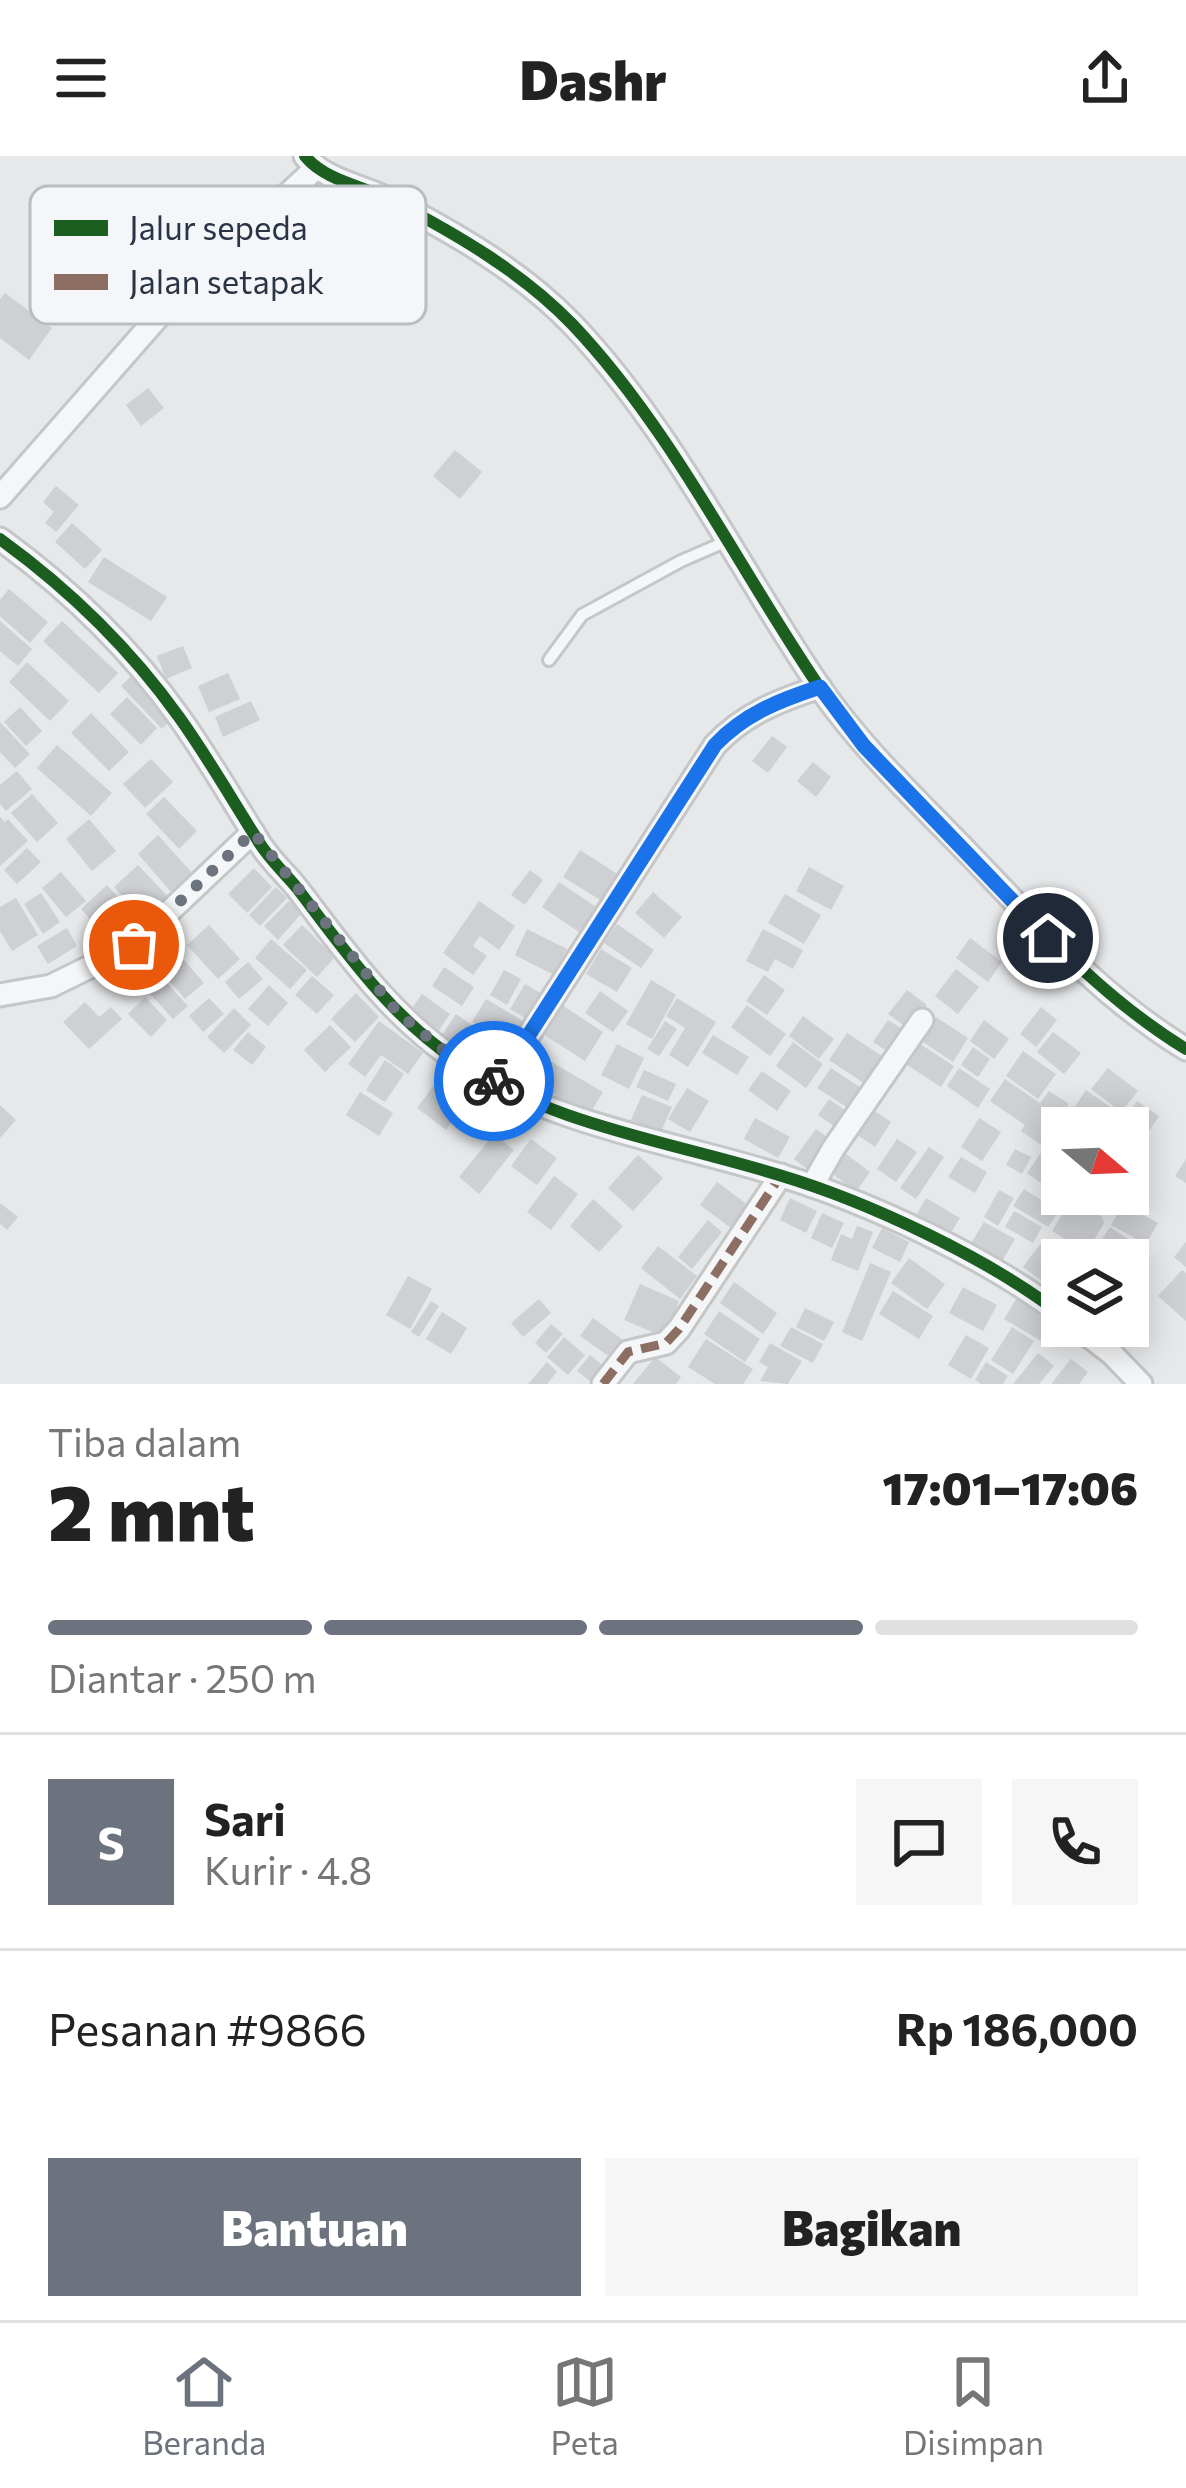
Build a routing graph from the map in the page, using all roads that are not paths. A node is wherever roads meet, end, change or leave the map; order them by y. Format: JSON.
{"nodes":[{"id":1,"x":308,"y":167,"type":"edge"},
{"id":2,"x":345,"y":186,"type":"edge"},
{"id":3,"x":426,"y":226,"type":"edge"},
{"id":4,"x":152,"y":324,"type":"edge"},
{"id":5,"x":0,"y":496,"type":"edge"},
{"id":6,"x":0,"y":539,"type":"edge"},
{"id":7,"x":725,"y":542,"type":"junction"},
{"id":8,"x":549,"y":660,"type":"dead end"},
{"id":9,"x":820,"y":687,"type":"junction"},
{"id":10,"x":256,"y":839,"type":"junction"},
{"id":11,"x":0,"y":995,"type":"edge"},
{"id":12,"x":922,"y":1020,"type":"dead end"},
{"id":13,"x":1186,"y":1048,"type":"edge"},
{"id":14,"x":498,"y":1083,"type":"junction"},
{"id":15,"x":781,"y":1175,"type":"junction"},
{"id":16,"x":812,"y":1186,"type":"junction"},
{"id":17,"x":1041,"y":1299,"type":"edge"},
{"id":18,"x":1103,"y":1347,"type":"edge"},
{"id":19,"x":604,"y":1384,"type":"edge"},
{"id":20,"x":1142,"y":1384,"type":"edge"}],
"edges":[{"from":1,"to":2,"type":"street"},
{"from":3,"to":7,"type":"street"},
{"from":4,"to":5,"type":"street"},
{"from":6,"to":10,"type":"street"},
{"from":7,"to":8,"type":"lane"},
{"from":7,"to":9,"type":"street"},
{"from":9,"to":13,"type":"street"},
{"from":9,"to":14,"type":"street"},
{"from":10,"to":11,"type":"street"},
{"from":10,"to":14,"type":"street"},
{"from":12,"to":16,"type":"street"},
{"from":14,"to":15,"type":"street"},
{"from":15,"to":16,"type":"street"},
{"from":15,"to":19,"type":"street"},
{"from":16,"to":17,"type":"street"},
{"from":18,"to":20,"type":"street"}]}
